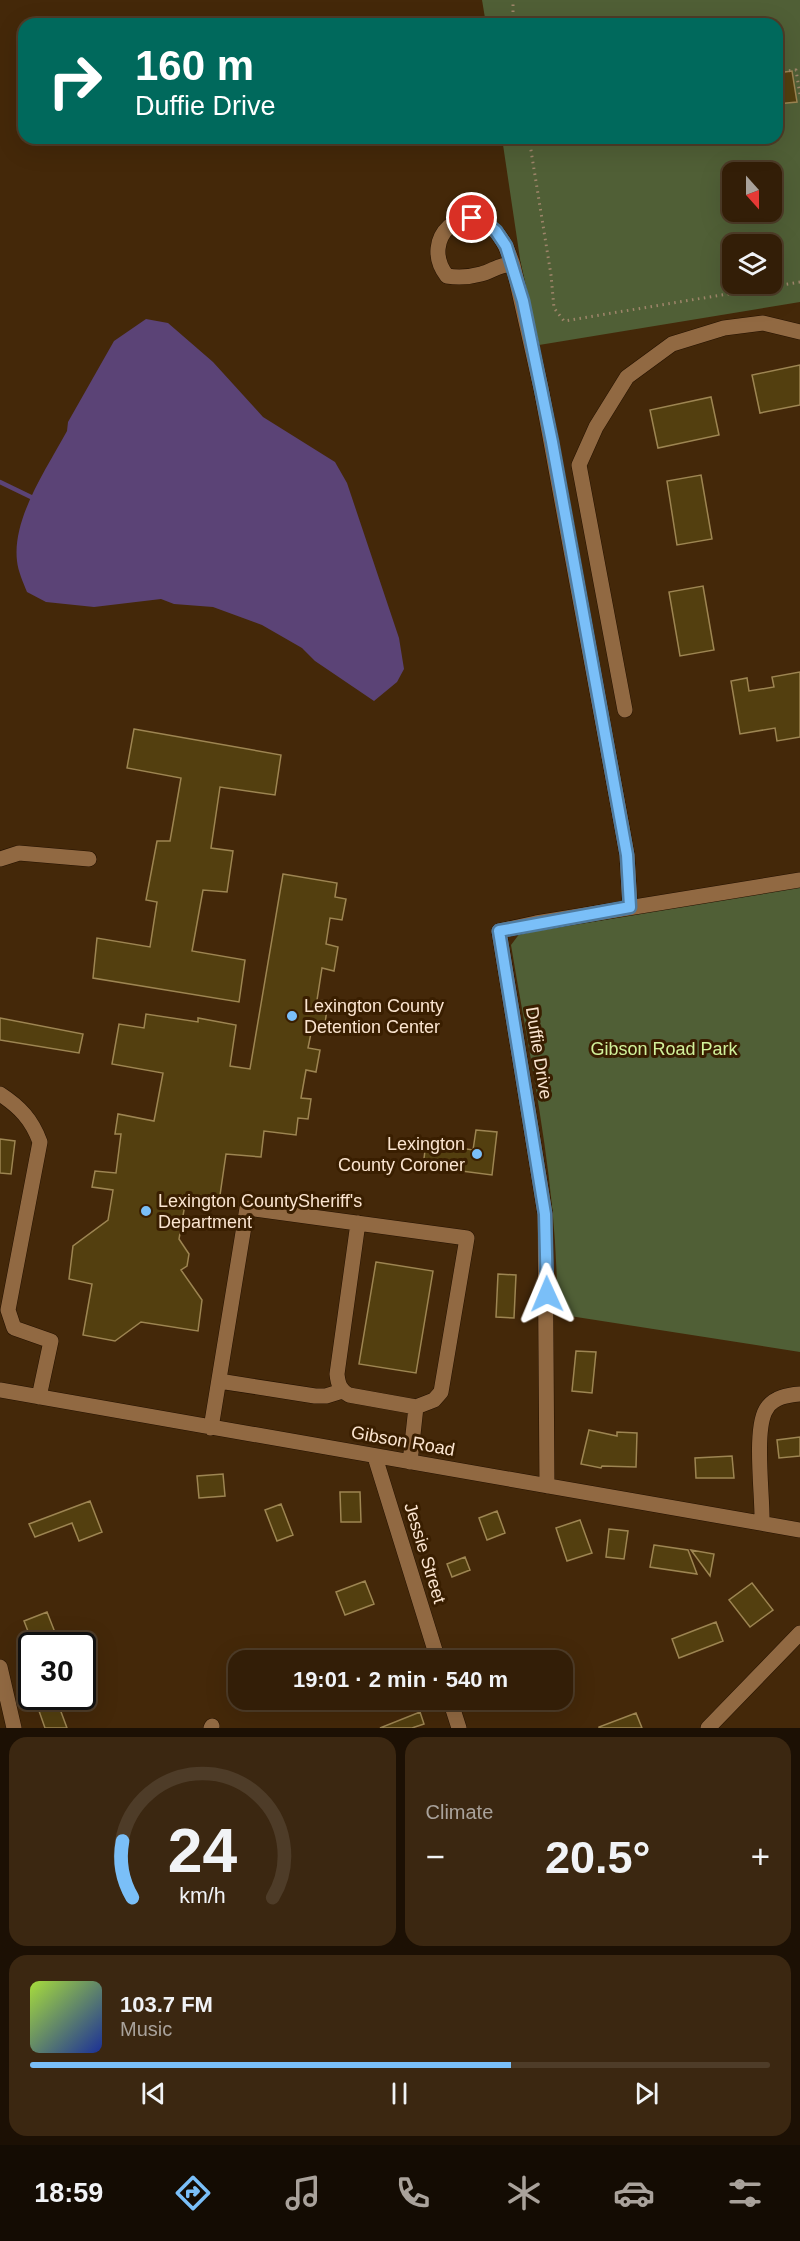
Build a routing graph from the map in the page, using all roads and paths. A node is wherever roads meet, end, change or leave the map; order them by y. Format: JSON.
{"nodes":[{"id":1,"x":513,"y":0,"type":"edge"},
{"id":2,"x":513,"y":18,"type":"edge"},
{"id":3,"x":783,"y":71,"type":"edge"},
{"id":4,"x":800,"y":95,"type":"edge"},
{"id":5,"x":530,"y":144,"type":"edge"},
{"id":6,"x":513,"y":265,"type":"junction"},
{"id":7,"x":800,"y":282,"type":"edge"},
{"id":8,"x":800,"y":332,"type":"edge"},
{"id":9,"x":625,"y":710,"type":"dead end"},
{"id":10,"x":0,"y":859,"type":"edge"},
{"id":11,"x":89,"y":859,"type":"dead end"},
{"id":12,"x":800,"y":880,"type":"edge"},
{"id":13,"x":630,"y":907,"type":"junction"},
{"id":14,"x":0,"y":1094,"type":"edge"},
{"id":15,"x":358,"y":1223,"type":"junction"},
{"id":16,"x":219,"y":1381,"type":"junction"},
{"id":17,"x":0,"y":1390,"type":"edge"},
{"id":18,"x":342,"y":1391,"type":"junction"},
{"id":19,"x":800,"y":1394,"type":"edge"},
{"id":20,"x":39,"y":1397,"type":"junction"},
{"id":21,"x":416,"y":1407,"type":"junction"},
{"id":22,"x":211,"y":1428,"type":"junction"},
{"id":23,"x":375,"y":1456,"type":"junction"},
{"id":24,"x":410,"y":1462,"type":"junction"},
{"id":25,"x":547,"y":1486,"type":"junction"},
{"id":26,"x":762,"y":1523,"type":"junction"},
{"id":27,"x":800,"y":1530,"type":"edge"},
{"id":28,"x":800,"y":1633,"type":"edge"},
{"id":29,"x":435,"y":1650,"type":"edge"},
{"id":30,"x":0,"y":1667,"type":"edge"},
{"id":31,"x":453,"y":1710,"type":"edge"},
{"id":32,"x":14,"y":1728,"type":"edge"},
{"id":33,"x":459,"y":1728,"type":"edge"},
{"id":34,"x":708,"y":1728,"type":"edge"}],
"edges":[{"from":1,"to":2,"type":"path"},
{"from":3,"to":4,"type":"path"},
{"from":5,"to":7,"type":"path"},
{"from":6,"to":6,"type":"street"},
{"from":6,"to":13,"type":"street"},
{"from":8,"to":9,"type":"street"},
{"from":10,"to":11,"type":"street"},
{"from":12,"to":13,"type":"street","name":"Duffie Drive"},
{"from":13,"to":25,"type":"street","name":"Duffie Drive"},
{"from":14,"to":20,"type":"street"},
{"from":15,"to":16,"type":"street"},
{"from":15,"to":18,"type":"street"},
{"from":15,"to":21,"type":"street"},
{"from":16,"to":18,"type":"street"},
{"from":16,"to":22,"type":"street"},
{"from":17,"to":20,"type":"street","name":"Gibson Road"},
{"from":18,"to":21,"type":"street"},
{"from":19,"to":26,"type":"street"},
{"from":20,"to":22,"type":"street","name":"Gibson Road"},
{"from":21,"to":24,"type":"street"},
{"from":22,"to":23,"type":"street","name":"Gibson Road"},
{"from":23,"to":24,"type":"street","name":"Gibson Road"},
{"from":23,"to":29,"type":"street","name":"Jessie Street"},
{"from":24,"to":25,"type":"street","name":"Gibson Road"},
{"from":25,"to":26,"type":"street","name":"Gibson Road"},
{"from":26,"to":27,"type":"street","name":"Gibson Road"},
{"from":28,"to":34,"type":"street"},
{"from":30,"to":32,"type":"street"},
{"from":31,"to":33,"type":"street"}]}
